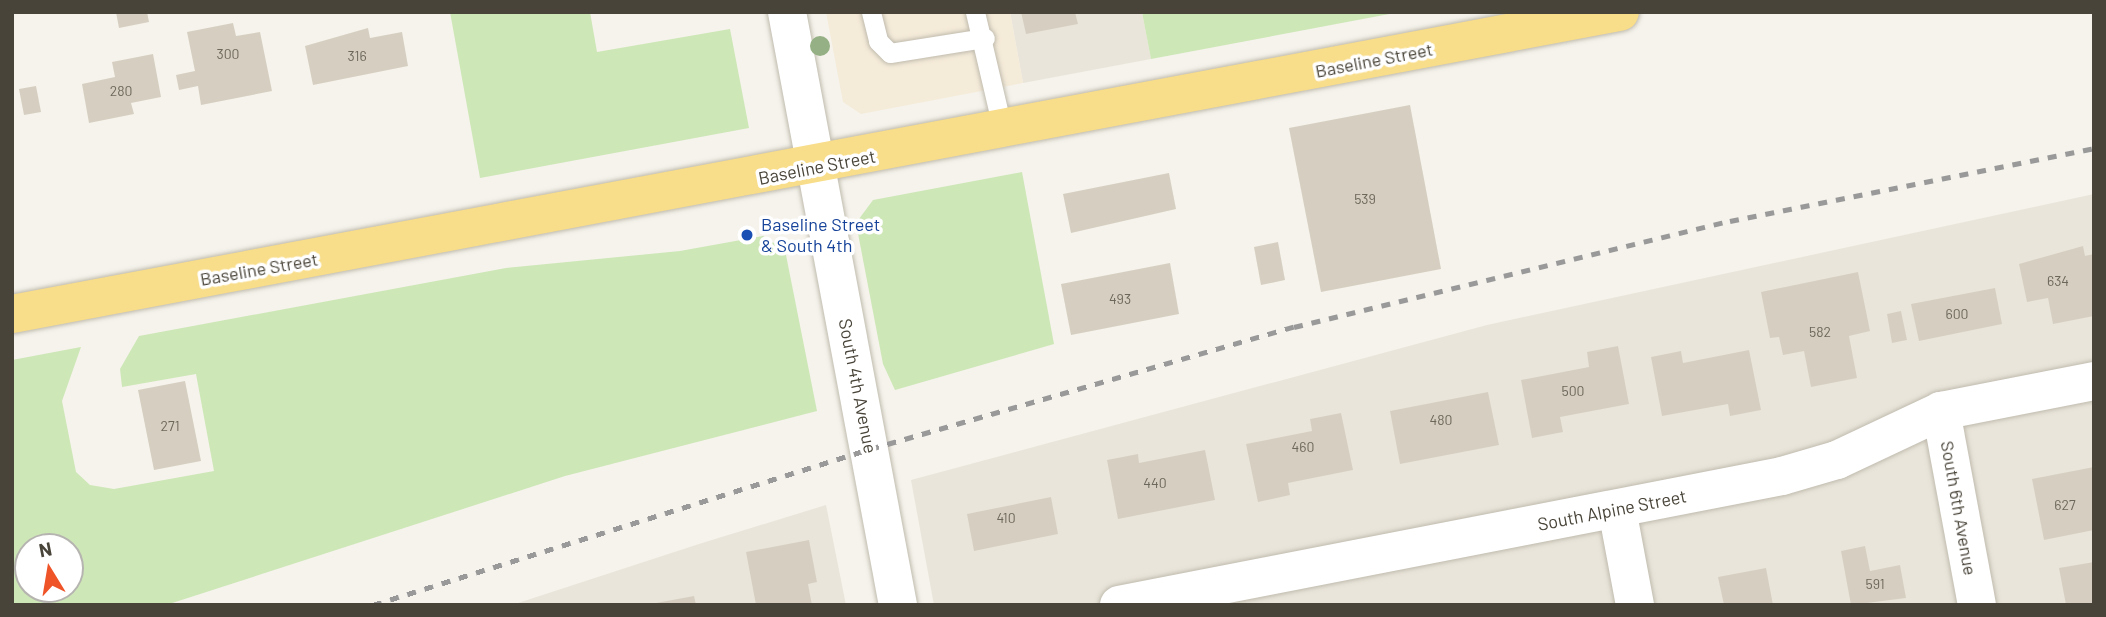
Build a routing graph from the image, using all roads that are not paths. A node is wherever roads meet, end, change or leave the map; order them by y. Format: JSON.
{"nodes":[{"id":1,"x":787,"y":12,"type":"edge"},
{"id":2,"x":872,"y":12,"type":"edge"},
{"id":3,"x":975,"y":12,"type":"edge"},
{"id":4,"x":1620,"y":12,"type":"edge"},
{"id":5,"x":1550,"y":19,"type":"edge"},
{"id":6,"x":985,"y":38,"type":"junction"},
{"id":7,"x":1003,"y":131,"type":"junction"},
{"id":8,"x":816,"y":167,"type":"junction"},
{"id":9,"x":12,"y":313,"type":"edge"},
{"id":10,"x":2094,"y":381,"type":"edge"},
{"id":11,"x":1941,"y":411,"type":"junction"},
{"id":12,"x":1617,"y":509,"type":"junction"},
{"id":13,"x":1280,"y":590,"type":"edge"},
{"id":14,"x":898,"y":605,"type":"edge"},
{"id":15,"x":1119,"y":605,"type":"edge"},
{"id":16,"x":1635,"y":605,"type":"edge"},
{"id":17,"x":1976,"y":605,"type":"edge"}],
"edges":[{"from":1,"to":8,"type":"street","name":"South 4th Avenue"},
{"from":2,"to":6,"type":"lane"},
{"from":3,"to":6,"type":"lane"},
{"from":4,"to":5,"type":"highway","name":"Baseline Street"},
{"from":5,"to":7,"type":"highway","name":"Baseline Street"},
{"from":6,"to":7,"type":"lane"},
{"from":7,"to":8,"type":"highway","name":"Baseline Street"},
{"from":8,"to":9,"type":"highway","name":"Baseline Street"},
{"from":8,"to":14,"type":"street","name":"South 4th Avenue"},
{"from":10,"to":11,"type":"street","name":"South Alpine Street"},
{"from":11,"to":12,"type":"street","name":"South Alpine Street"},
{"from":11,"to":17,"type":"street","name":"South 6th Avenue"},
{"from":12,"to":13,"type":"street","name":"South Alpine Street"},
{"from":12,"to":16,"type":"street"},
{"from":13,"to":15,"type":"street","name":"South Alpine Street"}]}
